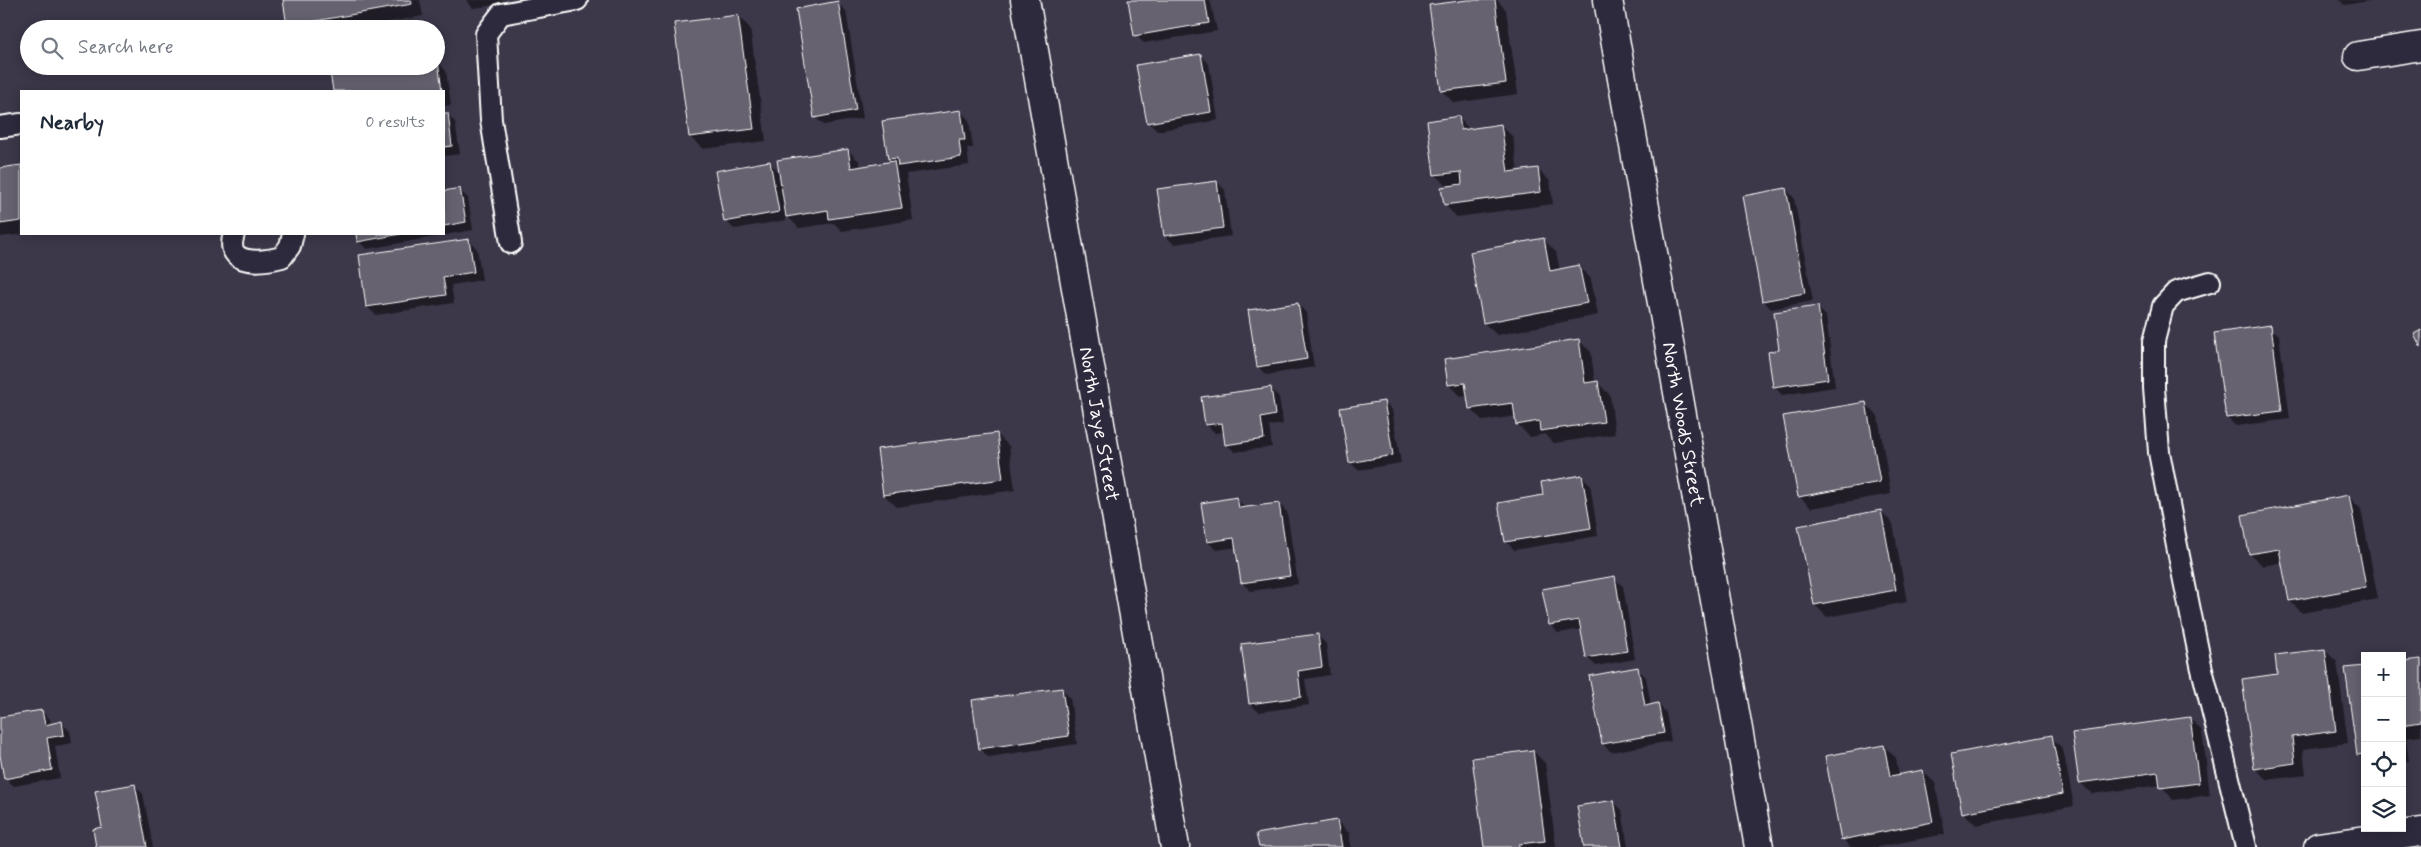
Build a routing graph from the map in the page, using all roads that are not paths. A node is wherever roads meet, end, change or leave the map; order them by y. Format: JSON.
{"nodes":[{"id":1,"x":577,"y":0,"type":"edge"},
{"id":2,"x":1025,"y":0,"type":"edge"},
{"id":3,"x":1608,"y":0,"type":"edge"},
{"id":4,"x":2421,"y":46,"type":"edge"},
{"id":5,"x":2358,"y":56,"type":"dead end"},
{"id":6,"x":20,"y":124,"type":"edge"},
{"id":7,"x":0,"y":127,"type":"edge"},
{"id":8,"x":234,"y":235,"type":"edge"},
{"id":9,"x":293,"y":235,"type":"edge"},
{"id":10,"x":511,"y":243,"type":"dead end"},
{"id":11,"x":2210,"y":282,"type":"dead end"},
{"id":12,"x":2421,"y":832,"type":"edge"},
{"id":13,"x":1175,"y":847,"type":"edge"},
{"id":14,"x":1759,"y":847,"type":"edge"},
{"id":15,"x":2246,"y":847,"type":"edge"},
{"id":16,"x":2318,"y":847,"type":"edge"}],
"edges":[{"from":1,"to":10,"type":"lane"},
{"from":2,"to":13,"type":"street","name":"North Jaye Street"},
{"from":3,"to":14,"type":"street","name":"North Woods Street"},
{"from":4,"to":5,"type":"street"},
{"from":6,"to":7,"type":"lane"},
{"from":8,"to":9,"type":"lane"},
{"from":11,"to":15,"type":"lane"},
{"from":12,"to":16,"type":"street"}]}
